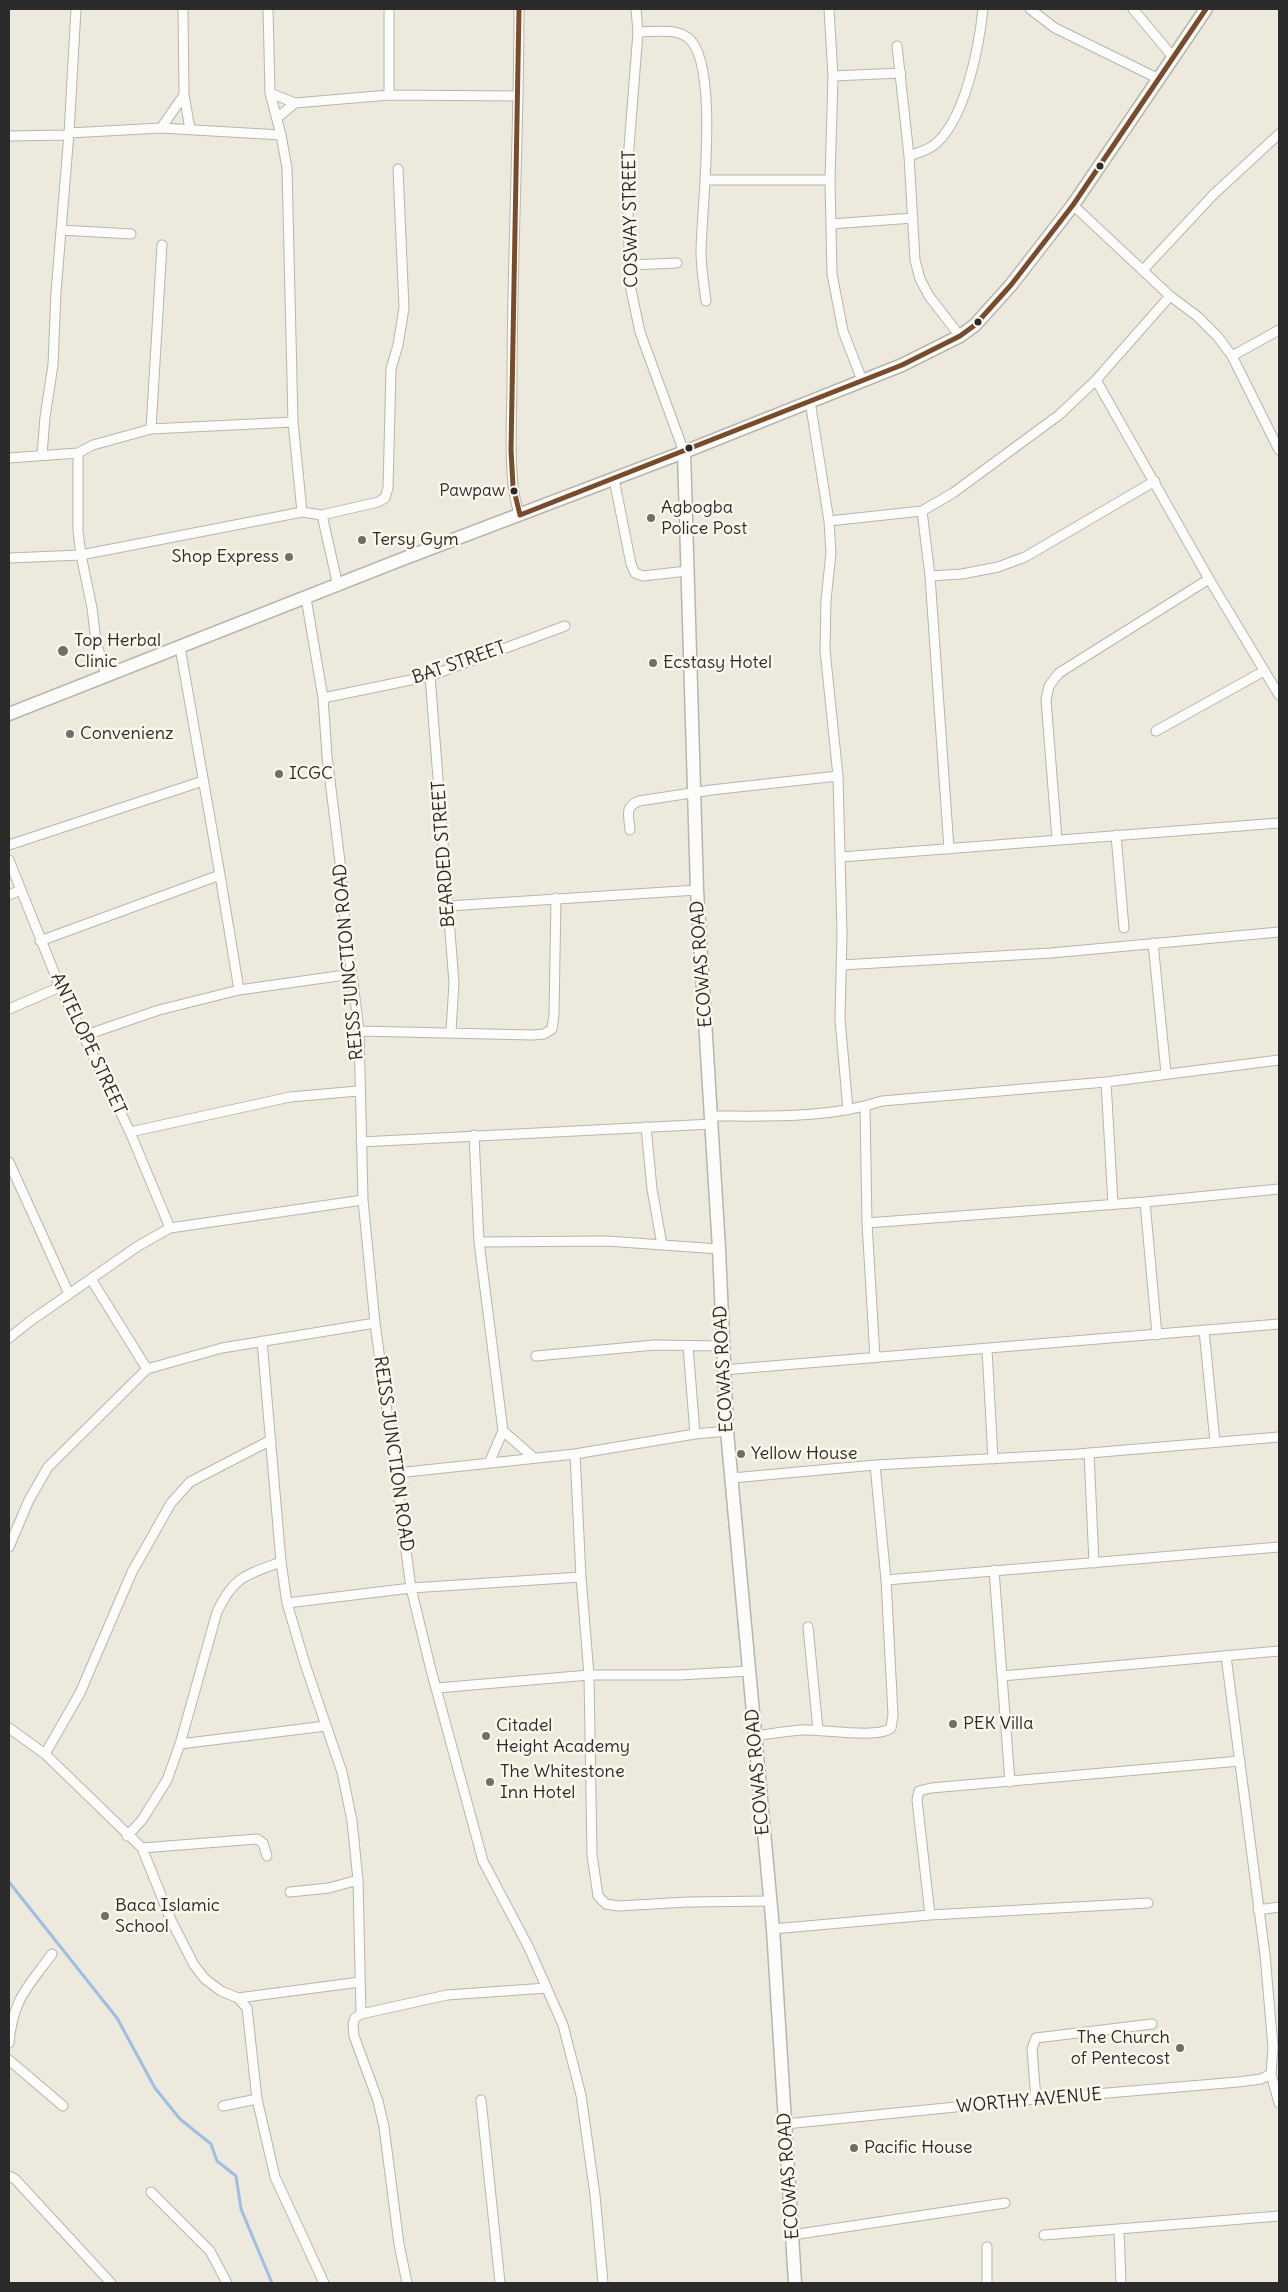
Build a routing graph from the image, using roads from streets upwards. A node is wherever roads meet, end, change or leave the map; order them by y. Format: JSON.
{"nodes":[{"id":1,"x":76,"y":9,"type":"edge"},
{"id":2,"x":182,"y":9,"type":"edge"},
{"id":3,"x":268,"y":9,"type":"edge"},
{"id":4,"x":389,"y":9,"type":"edge"},
{"id":5,"x":519,"y":9,"type":"edge"},
{"id":6,"x":636,"y":9,"type":"edge"},
{"id":7,"x":829,"y":9,"type":"edge"},
{"id":8,"x":983,"y":9,"type":"edge"},
{"id":9,"x":1030,"y":9,"type":"edge"},
{"id":10,"x":1133,"y":9,"type":"edge"},
{"id":11,"x":1206,"y":9,"type":"edge"},
{"id":12,"x":638,"y":32,"type":"junction"},
{"id":13,"x":897,"y":46,"type":"dead end"},
{"id":14,"x":1173,"y":57,"type":"junction"},
{"id":15,"x":901,"y":73,"type":"junction"},
{"id":16,"x":833,"y":76,"type":"junction"},
{"id":17,"x":1159,"y":79,"type":"junction"},
{"id":18,"x":270,"y":93,"type":"junction"},
{"id":19,"x":184,"y":95,"type":"junction"},
{"id":20,"x":389,"y":95,"type":"junction"},
{"id":21,"x":517,"y":96,"type":"junction"},
{"id":22,"x":295,"y":103,"type":"junction"},
{"id":23,"x":277,"y":118,"type":"junction"},
{"id":24,"x":161,"y":128,"type":"junction"},
{"id":25,"x":190,"y":129,"type":"junction"},
{"id":26,"x":69,"y":134,"type":"junction"},
{"id":27,"x":1279,"y":134,"type":"edge"},
{"id":28,"x":281,"y":135,"type":"junction"},
{"id":29,"x":9,"y":136,"type":"edge"},
{"id":30,"x":910,"y":156,"type":"junction"},
{"id":31,"x":398,"y":169,"type":"dead end"},
{"id":32,"x":705,"y":180,"type":"junction"},
{"id":33,"x":830,"y":180,"type":"junction"},
{"id":34,"x":1073,"y":205,"type":"junction"},
{"id":35,"x":913,"y":218,"type":"junction"},
{"id":36,"x":831,"y":224,"type":"junction"},
{"id":37,"x":61,"y":230,"type":"junction"},
{"id":38,"x":131,"y":234,"type":"dead end"},
{"id":39,"x":162,"y":245,"type":"dead end"},
{"id":40,"x":677,"y":263,"type":"dead end"},
{"id":41,"x":629,"y":266,"type":"junction"},
{"id":42,"x":1143,"y":270,"type":"junction"},
{"id":43,"x":1170,"y":296,"type":"junction"},
{"id":44,"x":706,"y":301,"type":"dead end"},
{"id":45,"x":1279,"y":330,"type":"edge"},
{"id":46,"x":960,"y":336,"type":"junction"},
{"id":47,"x":1232,"y":356,"type":"junction"},
{"id":48,"x":862,"y":380,"type":"junction"},
{"id":49,"x":1096,"y":380,"type":"junction"},
{"id":50,"x":810,"y":401,"type":"junction"},
{"id":51,"x":293,"y":422,"type":"junction"},
{"id":52,"x":151,"y":429,"type":"junction"},
{"id":53,"x":1279,"y":450,"type":"edge"},
{"id":54,"x":684,"y":452,"type":"junction"},
{"id":55,"x":78,"y":453,"type":"junction"},
{"id":56,"x":42,"y":455,"type":"junction"},
{"id":57,"x":9,"y":458,"type":"edge"},
{"id":58,"x":614,"y":479,"type":"junction"},
{"id":59,"x":1155,"y":481,"type":"junction"},
{"id":60,"x":922,"y":511,"type":"junction"},
{"id":61,"x":302,"y":512,"type":"junction"},
{"id":62,"x":322,"y":515,"type":"junction"},
{"id":63,"x":520,"y":515,"type":"junction"},
{"id":64,"x":830,"y":521,"type":"junction"},
{"id":65,"x":81,"y":555,"type":"junction"},
{"id":66,"x":9,"y":558,"type":"edge"},
{"id":67,"x":688,"y":571,"type":"junction"},
{"id":68,"x":930,"y":576,"type":"junction"},
{"id":69,"x":1209,"y":579,"type":"junction"},
{"id":70,"x":338,"y":586,"type":"junction"},
{"id":71,"x":306,"y":598,"type":"junction"},
{"id":72,"x":565,"y":626,"type":"dead end"},
{"id":73,"x":180,"y":647,"type":"junction"},
{"id":74,"x":1264,"y":671,"type":"junction"},
{"id":75,"x":106,"y":676,"type":"junction"},
{"id":76,"x":430,"y":676,"type":"junction"},
{"id":77,"x":1279,"y":695,"type":"edge"},
{"id":78,"x":322,"y":698,"type":"junction"},
{"id":79,"x":9,"y":714,"type":"edge"},
{"id":80,"x":1156,"y":731,"type":"dead end"},
{"id":81,"x":838,"y":776,"type":"junction"},
{"id":82,"x":203,"y":781,"type":"junction"},
{"id":83,"x":694,"y":792,"type":"junction"},
{"id":84,"x":1279,"y":823,"type":"edge"},
{"id":85,"x":630,"y":830,"type":"dead end"},
{"id":86,"x":1116,"y":835,"type":"junction"},
{"id":87,"x":1057,"y":839,"type":"junction"},
{"id":88,"x":9,"y":845,"type":"edge"},
{"id":89,"x":949,"y":849,"type":"junction"},
{"id":90,"x":841,"y":857,"type":"junction"},
{"id":91,"x":9,"y":860,"type":"edge"},
{"id":92,"x":220,"y":875,"type":"junction"},
{"id":93,"x":21,"y":890,"type":"junction"},
{"id":94,"x":697,"y":890,"type":"junction"},
{"id":95,"x":9,"y":895,"type":"edge"},
{"id":96,"x":556,"y":898,"type":"junction"},
{"id":97,"x":448,"y":906,"type":"junction"},
{"id":98,"x":1124,"y":928,"type":"dead end"},
{"id":99,"x":1279,"y":932,"type":"edge"},
{"id":100,"x":40,"y":941,"type":"junction"},
{"id":101,"x":1153,"y":943,"type":"junction"},
{"id":102,"x":841,"y":965,"type":"junction"},
{"id":103,"x":352,"y":974,"type":"junction"},
{"id":104,"x":60,"y":987,"type":"junction"},
{"id":105,"x":239,"y":990,"type":"junction"},
{"id":106,"x":9,"y":1009,"type":"edge"},
{"id":107,"x":358,"y":1031,"type":"junction"},
{"id":108,"x":452,"y":1031,"type":"junction"},
{"id":109,"x":83,"y":1036,"type":"junction"},
{"id":110,"x":1279,"y":1060,"type":"edge"},
{"id":111,"x":1166,"y":1073,"type":"junction"},
{"id":112,"x":1106,"y":1082,"type":"junction"},
{"id":113,"x":358,"y":1091,"type":"junction"},
{"id":114,"x":865,"y":1107,"type":"junction"},
{"id":115,"x":848,"y":1110,"type":"junction"},
{"id":116,"x":711,"y":1120,"type":"junction"},
{"id":117,"x":646,"y":1127,"type":"junction"},
{"id":118,"x":130,"y":1132,"type":"junction"},
{"id":119,"x":474,"y":1135,"type":"junction"},
{"id":120,"x":361,"y":1142,"type":"junction"},
{"id":121,"x":9,"y":1162,"type":"edge"},
{"id":122,"x":1279,"y":1189,"type":"edge"},
{"id":123,"x":363,"y":1200,"type":"junction"},
{"id":124,"x":1145,"y":1202,"type":"junction"},
{"id":125,"x":1113,"y":1204,"type":"junction"},
{"id":126,"x":867,"y":1223,"type":"junction"},
{"id":127,"x":170,"y":1228,"type":"junction"},
{"id":128,"x":479,"y":1242,"type":"junction"},
{"id":129,"x":662,"y":1245,"type":"junction"},
{"id":130,"x":719,"y":1249,"type":"junction"},
{"id":131,"x":91,"y":1279,"type":"junction"},
{"id":132,"x":69,"y":1294,"type":"junction"},
{"id":133,"x":375,"y":1323,"type":"junction"},
{"id":134,"x":1279,"y":1324,"type":"edge"},
{"id":135,"x":1204,"y":1330,"type":"junction"},
{"id":136,"x":1157,"y":1335,"type":"junction"},
{"id":137,"x":9,"y":1338,"type":"edge"},
{"id":138,"x":262,"y":1342,"type":"junction"},
{"id":139,"x":688,"y":1346,"type":"junction"},
{"id":140,"x":722,"y":1346,"type":"junction"},
{"id":141,"x":986,"y":1349,"type":"junction"},
{"id":142,"x":536,"y":1356,"type":"dead end"},
{"id":143,"x":876,"y":1358,"type":"junction"},
{"id":144,"x":147,"y":1369,"type":"junction"},
{"id":145,"x":723,"y":1370,"type":"junction"},
{"id":146,"x":503,"y":1431,"type":"junction"},
{"id":147,"x":727,"y":1431,"type":"junction"},
{"id":148,"x":695,"y":1434,"type":"junction"},
{"id":149,"x":1279,"y":1437,"type":"edge"},
{"id":150,"x":271,"y":1440,"type":"junction"},
{"id":151,"x":1215,"y":1442,"type":"junction"},
{"id":152,"x":1088,"y":1453,"type":"junction"},
{"id":153,"x":575,"y":1454,"type":"junction"},
{"id":154,"x":534,"y":1458,"type":"junction"},
{"id":155,"x":993,"y":1459,"type":"junction"},
{"id":156,"x":489,"y":1464,"type":"junction"},
{"id":157,"x":875,"y":1465,"type":"junction"},
{"id":158,"x":397,"y":1473,"type":"junction"},
{"id":159,"x":732,"y":1478,"type":"junction"},
{"id":160,"x":9,"y":1547,"type":"edge"},
{"id":161,"x":1279,"y":1547,"type":"edge"},
{"id":162,"x":281,"y":1562,"type":"junction"},
{"id":163,"x":1094,"y":1564,"type":"junction"},
{"id":164,"x":994,"y":1570,"type":"junction"},
{"id":165,"x":581,"y":1578,"type":"junction"},
{"id":166,"x":886,"y":1580,"type":"junction"},
{"id":167,"x":411,"y":1588,"type":"junction"},
{"id":168,"x":287,"y":1603,"type":"junction"},
{"id":169,"x":808,"y":1628,"type":"dead end"},
{"id":170,"x":1279,"y":1651,"type":"edge"},
{"id":171,"x":1226,"y":1656,"type":"junction"},
{"id":172,"x":750,"y":1671,"type":"junction"},
{"id":173,"x":590,"y":1675,"type":"junction"},
{"id":174,"x":1002,"y":1676,"type":"junction"},
{"id":175,"x":437,"y":1688,"type":"junction"},
{"id":176,"x":326,"y":1726,"type":"junction"},
{"id":177,"x":9,"y":1728,"type":"edge"},
{"id":178,"x":818,"y":1730,"type":"junction"},
{"id":179,"x":755,"y":1736,"type":"junction"},
{"id":180,"x":180,"y":1744,"type":"junction"},
{"id":181,"x":45,"y":1754,"type":"junction"},
{"id":182,"x":1240,"y":1761,"type":"junction"},
{"id":183,"x":1010,"y":1782,"type":"junction"},
{"id":184,"x":127,"y":1836,"type":"junction"},
{"id":185,"x":142,"y":1848,"type":"junction"},
{"id":186,"x":267,"y":1856,"type":"dead end"},
{"id":187,"x":358,"y":1880,"type":"junction"},
{"id":188,"x":290,"y":1892,"type":"dead end"},
{"id":189,"x":769,"y":1901,"type":"junction"},
{"id":190,"x":1148,"y":1903,"type":"dead end"},
{"id":191,"x":1279,"y":1907,"type":"edge"},
{"id":192,"x":1258,"y":1910,"type":"junction"},
{"id":193,"x":930,"y":1916,"type":"junction"},
{"id":194,"x":773,"y":1929,"type":"junction"},
{"id":195,"x":52,"y":1954,"type":"dead end"},
{"id":196,"x":360,"y":1982,"type":"junction"},
{"id":197,"x":547,"y":1988,"type":"junction"},
{"id":198,"x":238,"y":1998,"type":"junction"},
{"id":199,"x":361,"y":2014,"type":"junction"},
{"id":200,"x":1152,"y":2024,"type":"dead end"},
{"id":201,"x":9,"y":2043,"type":"edge"},
{"id":202,"x":1276,"y":2047,"type":"edge"},
{"id":203,"x":9,"y":2060,"type":"edge"},
{"id":204,"x":1271,"y":2074,"type":"junction"},
{"id":205,"x":1036,"y":2099,"type":"junction"},
{"id":206,"x":257,"y":2100,"type":"junction"},
{"id":207,"x":481,"y":2100,"type":"dead end"},
{"id":208,"x":1279,"y":2103,"type":"edge"},
{"id":209,"x":63,"y":2106,"type":"dead end"},
{"id":210,"x":223,"y":2106,"type":"dead end"},
{"id":211,"x":786,"y":2124,"type":"junction"},
{"id":212,"x":9,"y":2176,"type":"edge"},
{"id":213,"x":151,"y":2192,"type":"dead end"},
{"id":214,"x":1004,"y":2203,"type":"dead end"},
{"id":215,"x":1279,"y":2216,"type":"edge"},
{"id":216,"x":1119,"y":2230,"type":"junction"},
{"id":217,"x":792,"y":2235,"type":"junction"},
{"id":218,"x":1044,"y":2235,"type":"dead end"},
{"id":219,"x":987,"y":2247,"type":"dead end"},
{"id":220,"x":111,"y":2283,"type":"edge"},
{"id":221,"x":227,"y":2283,"type":"edge"},
{"id":222,"x":324,"y":2283,"type":"edge"},
{"id":223,"x":407,"y":2283,"type":"edge"},
{"id":224,"x":500,"y":2283,"type":"edge"},
{"id":225,"x":603,"y":2283,"type":"edge"},
{"id":226,"x":795,"y":2283,"type":"edge"},
{"id":227,"x":987,"y":2283,"type":"edge"},
{"id":228,"x":1121,"y":2283,"type":"edge"}],
"edges":[{"from":1,"to":26,"type":"street"},
{"from":2,"to":19,"type":"street"},
{"from":3,"to":18,"type":"street"},
{"from":4,"to":20,"type":"street"},
{"from":5,"to":21,"type":"street"},
{"from":6,"to":12,"type":"street","name":"COSWAY STREET"},
{"from":7,"to":16,"type":"street"},
{"from":8,"to":30,"type":"street"},
{"from":9,"to":17,"type":"street"},
{"from":10,"to":14,"type":"street"},
{"from":11,"to":14,"type":"street"},
{"from":12,"to":32,"type":"street"},
{"from":12,"to":41,"type":"street","name":"COSWAY STREET"},
{"from":13,"to":15,"type":"street"},
{"from":14,"to":17,"type":"street"},
{"from":15,"to":16,"type":"street"},
{"from":15,"to":30,"type":"street"},
{"from":16,"to":33,"type":"street"},
{"from":17,"to":34,"type":"street"},
{"from":18,"to":22,"type":"street"},
{"from":18,"to":23,"type":"street"},
{"from":19,"to":24,"type":"street"},
{"from":19,"to":25,"type":"street"},
{"from":20,"to":21,"type":"street"},
{"from":20,"to":22,"type":"street"},
{"from":21,"to":63,"type":"street"},
{"from":22,"to":23,"type":"street"},
{"from":23,"to":28,"type":"street"},
{"from":24,"to":25,"type":"street"},
{"from":24,"to":26,"type":"street"},
{"from":25,"to":28,"type":"street"},
{"from":26,"to":29,"type":"street"},
{"from":26,"to":37,"type":"street"},
{"from":27,"to":42,"type":"street"},
{"from":28,"to":51,"type":"street"},
{"from":30,"to":35,"type":"street"},
{"from":31,"to":62,"type":"street"},
{"from":32,"to":33,"type":"street"},
{"from":32,"to":44,"type":"street"},
{"from":33,"to":36,"type":"street"},
{"from":34,"to":42,"type":"street"},
{"from":34,"to":46,"type":"street"},
{"from":35,"to":36,"type":"street"},
{"from":35,"to":46,"type":"street"},
{"from":36,"to":48,"type":"street"},
{"from":37,"to":38,"type":"street"},
{"from":37,"to":56,"type":"street"},
{"from":39,"to":52,"type":"street"},
{"from":40,"to":41,"type":"street"},
{"from":41,"to":54,"type":"street","name":"COSWAY STREET"},
{"from":42,"to":43,"type":"street"},
{"from":43,"to":47,"type":"street"},
{"from":43,"to":49,"type":"street"},
{"from":45,"to":47,"type":"street"},
{"from":46,"to":48,"type":"street"},
{"from":47,"to":53,"type":"street"},
{"from":48,"to":50,"type":"street"},
{"from":49,"to":59,"type":"street"},
{"from":49,"to":60,"type":"street"},
{"from":50,"to":54,"type":"street"},
{"from":50,"to":64,"type":"street"},
{"from":51,"to":52,"type":"street"},
{"from":51,"to":61,"type":"street"},
{"from":52,"to":55,"type":"street"},
{"from":54,"to":58,"type":"street"},
{"from":54,"to":67,"type":"street","name":"ECOWAS ROAD"},
{"from":55,"to":56,"type":"street"},
{"from":55,"to":65,"type":"street"},
{"from":56,"to":57,"type":"street"},
{"from":58,"to":63,"type":"street"},
{"from":58,"to":67,"type":"street"},
{"from":59,"to":68,"type":"street"},
{"from":59,"to":69,"type":"street"},
{"from":60,"to":64,"type":"street"},
{"from":60,"to":68,"type":"street"},
{"from":61,"to":62,"type":"street"},
{"from":61,"to":65,"type":"street"},
{"from":62,"to":70,"type":"street"},
{"from":63,"to":70,"type":"street"},
{"from":64,"to":81,"type":"street"},
{"from":65,"to":66,"type":"street"},
{"from":65,"to":75,"type":"street"},
{"from":67,"to":83,"type":"street","name":"ECOWAS ROAD"},
{"from":68,"to":89,"type":"street"},
{"from":69,"to":74,"type":"street"},
{"from":69,"to":87,"type":"street"},
{"from":70,"to":71,"type":"street"},
{"from":71,"to":73,"type":"street"},
{"from":71,"to":78,"type":"street","name":"REISS JUNCTION ROAD"},
{"from":72,"to":76,"type":"street","name":"BAT STREET"},
{"from":73,"to":75,"type":"street"},
{"from":73,"to":82,"type":"street"},
{"from":74,"to":77,"type":"street"},
{"from":74,"to":80,"type":"street"},
{"from":75,"to":79,"type":"street"},
{"from":76,"to":78,"type":"street","name":"BAT STREET"},
{"from":76,"to":97,"type":"street","name":"BEARDED STREET"},
{"from":78,"to":103,"type":"street","name":"REISS JUNCTION ROAD"},
{"from":81,"to":83,"type":"street"},
{"from":81,"to":90,"type":"street"},
{"from":82,"to":88,"type":"street"},
{"from":82,"to":92,"type":"street"},
{"from":83,"to":85,"type":"street"},
{"from":83,"to":94,"type":"street","name":"ECOWAS ROAD"},
{"from":84,"to":86,"type":"street"},
{"from":86,"to":87,"type":"street"},
{"from":86,"to":98,"type":"street"},
{"from":87,"to":89,"type":"street"},
{"from":89,"to":90,"type":"street"},
{"from":90,"to":102,"type":"street"},
{"from":91,"to":93,"type":"street","name":"ANTELOPE STREET"},
{"from":92,"to":100,"type":"street"},
{"from":92,"to":105,"type":"street"},
{"from":93,"to":95,"type":"street"},
{"from":93,"to":100,"type":"street","name":"ANTELOPE STREET"},
{"from":94,"to":96,"type":"street"},
{"from":94,"to":116,"type":"street","name":"ECOWAS ROAD"},
{"from":96,"to":97,"type":"street"},
{"from":96,"to":108,"type":"street"},
{"from":97,"to":108,"type":"street","name":"BEARDED STREET"},
{"from":99,"to":101,"type":"street"},
{"from":100,"to":104,"type":"street","name":"ANTELOPE STREET"},
{"from":101,"to":102,"type":"street"},
{"from":101,"to":111,"type":"street"},
{"from":102,"to":115,"type":"street"},
{"from":103,"to":105,"type":"street"},
{"from":103,"to":107,"type":"street","name":"REISS JUNCTION ROAD"},
{"from":104,"to":106,"type":"street"},
{"from":104,"to":109,"type":"street","name":"ANTELOPE STREET"},
{"from":105,"to":109,"type":"street"},
{"from":107,"to":108,"type":"street"},
{"from":107,"to":113,"type":"street","name":"REISS JUNCTION ROAD"},
{"from":109,"to":118,"type":"street","name":"ANTELOPE STREET"},
{"from":110,"to":111,"type":"street"},
{"from":111,"to":112,"type":"street"},
{"from":112,"to":114,"type":"street"},
{"from":112,"to":125,"type":"street"},
{"from":113,"to":118,"type":"street"},
{"from":113,"to":120,"type":"street","name":"REISS JUNCTION ROAD"},
{"from":114,"to":115,"type":"street"},
{"from":114,"to":126,"type":"street"},
{"from":115,"to":116,"type":"street"},
{"from":116,"to":117,"type":"street"},
{"from":116,"to":130,"type":"street","name":"ECOWAS ROAD"},
{"from":117,"to":119,"type":"street"},
{"from":117,"to":129,"type":"street"},
{"from":118,"to":127,"type":"street","name":"ANTELOPE STREET"},
{"from":119,"to":120,"type":"street"},
{"from":119,"to":128,"type":"street"},
{"from":120,"to":123,"type":"street","name":"REISS JUNCTION ROAD"},
{"from":121,"to":132,"type":"street"},
{"from":122,"to":124,"type":"street"},
{"from":123,"to":127,"type":"street"},
{"from":123,"to":133,"type":"street","name":"REISS JUNCTION ROAD"},
{"from":124,"to":125,"type":"street"},
{"from":124,"to":136,"type":"street"},
{"from":125,"to":126,"type":"street"},
{"from":126,"to":143,"type":"street"},
{"from":127,"to":131,"type":"street"},
{"from":128,"to":129,"type":"street"},
{"from":128,"to":146,"type":"street"},
{"from":129,"to":130,"type":"street"},
{"from":130,"to":140,"type":"street","name":"ECOWAS ROAD"},
{"from":131,"to":132,"type":"street"},
{"from":131,"to":144,"type":"street"},
{"from":132,"to":137,"type":"street"},
{"from":133,"to":138,"type":"street"},
{"from":133,"to":158,"type":"street","name":"REISS JUNCTION ROAD"},
{"from":134,"to":135,"type":"street"},
{"from":135,"to":136,"type":"street"},
{"from":135,"to":151,"type":"street"},
{"from":136,"to":141,"type":"street"},
{"from":138,"to":144,"type":"street"},
{"from":138,"to":150,"type":"street"},
{"from":139,"to":140,"type":"street"},
{"from":139,"to":142,"type":"street"},
{"from":139,"to":148,"type":"street"},
{"from":140,"to":145,"type":"street","name":"ECOWAS ROAD"},
{"from":141,"to":143,"type":"street"},
{"from":141,"to":155,"type":"street"},
{"from":143,"to":145,"type":"street"},
{"from":144,"to":160,"type":"street"},
{"from":145,"to":147,"type":"street","name":"ECOWAS ROAD"},
{"from":146,"to":154,"type":"street"},
{"from":146,"to":156,"type":"street"},
{"from":147,"to":148,"type":"street"},
{"from":147,"to":159,"type":"street","name":"ECOWAS ROAD"},
{"from":148,"to":153,"type":"street"},
{"from":149,"to":151,"type":"street"},
{"from":150,"to":162,"type":"street"},
{"from":150,"to":181,"type":"street"},
{"from":151,"to":152,"type":"street"},
{"from":152,"to":155,"type":"street"},
{"from":152,"to":163,"type":"street"},
{"from":153,"to":154,"type":"street"},
{"from":153,"to":165,"type":"street"},
{"from":154,"to":156,"type":"street"},
{"from":155,"to":157,"type":"street"},
{"from":156,"to":158,"type":"street"},
{"from":157,"to":159,"type":"street"},
{"from":157,"to":166,"type":"street"},
{"from":158,"to":167,"type":"street","name":"REISS JUNCTION ROAD"},
{"from":159,"to":172,"type":"street","name":"ECOWAS ROAD"},
{"from":161,"to":163,"type":"street"},
{"from":162,"to":168,"type":"street"},
{"from":162,"to":180,"type":"street"},
{"from":163,"to":164,"type":"street"},
{"from":164,"to":166,"type":"street"},
{"from":164,"to":174,"type":"street"},
{"from":165,"to":167,"type":"street"},
{"from":165,"to":173,"type":"street"},
{"from":166,"to":178,"type":"street"},
{"from":167,"to":168,"type":"street"},
{"from":167,"to":175,"type":"street","name":"REISS JUNCTION ROAD"},
{"from":168,"to":176,"type":"street"},
{"from":169,"to":178,"type":"street"},
{"from":170,"to":171,"type":"street"},
{"from":171,"to":174,"type":"street"},
{"from":171,"to":182,"type":"street"},
{"from":172,"to":173,"type":"street"},
{"from":172,"to":179,"type":"street","name":"ECOWAS ROAD"},
{"from":173,"to":175,"type":"street"},
{"from":173,"to":189,"type":"street"},
{"from":174,"to":183,"type":"street"},
{"from":175,"to":197,"type":"street","name":"REISS JUNCTION ROAD"},
{"from":176,"to":180,"type":"street"},
{"from":176,"to":187,"type":"street"},
{"from":177,"to":181,"type":"street"},
{"from":178,"to":179,"type":"street"},
{"from":179,"to":189,"type":"street","name":"ECOWAS ROAD"},
{"from":180,"to":184,"type":"street"},
{"from":181,"to":184,"type":"street"},
{"from":182,"to":183,"type":"street"},
{"from":182,"to":192,"type":"street"},
{"from":183,"to":193,"type":"street"},
{"from":184,"to":185,"type":"street"},
{"from":185,"to":186,"type":"street"},
{"from":185,"to":198,"type":"street"},
{"from":187,"to":188,"type":"street"},
{"from":187,"to":196,"type":"street"},
{"from":189,"to":194,"type":"street","name":"ECOWAS ROAD"},
{"from":190,"to":193,"type":"street"},
{"from":191,"to":192,"type":"street"},
{"from":192,"to":202,"type":"street"},
{"from":193,"to":194,"type":"street"},
{"from":194,"to":211,"type":"street","name":"ECOWAS ROAD"},
{"from":195,"to":201,"type":"street"},
{"from":196,"to":198,"type":"street"},
{"from":196,"to":199,"type":"street"},
{"from":197,"to":199,"type":"street"},
{"from":197,"to":225,"type":"street","name":"REISS JUNCTION ROAD"},
{"from":198,"to":206,"type":"street"},
{"from":199,"to":223,"type":"street"},
{"from":200,"to":205,"type":"street"},
{"from":202,"to":204,"type":"street"},
{"from":203,"to":209,"type":"street"},
{"from":204,"to":205,"type":"street","name":"WORTHY AVENUE"},
{"from":204,"to":208,"type":"street"},
{"from":205,"to":211,"type":"street","name":"WORTHY AVENUE"},
{"from":206,"to":210,"type":"street"},
{"from":206,"to":222,"type":"street"},
{"from":207,"to":224,"type":"street"},
{"from":211,"to":217,"type":"street","name":"ECOWAS ROAD"},
{"from":212,"to":220,"type":"street"},
{"from":213,"to":221,"type":"street"},
{"from":214,"to":217,"type":"street"},
{"from":215,"to":216,"type":"street"},
{"from":216,"to":218,"type":"street"},
{"from":216,"to":228,"type":"street"},
{"from":217,"to":226,"type":"street","name":"ECOWAS ROAD"},
{"from":219,"to":227,"type":"street"}]}
